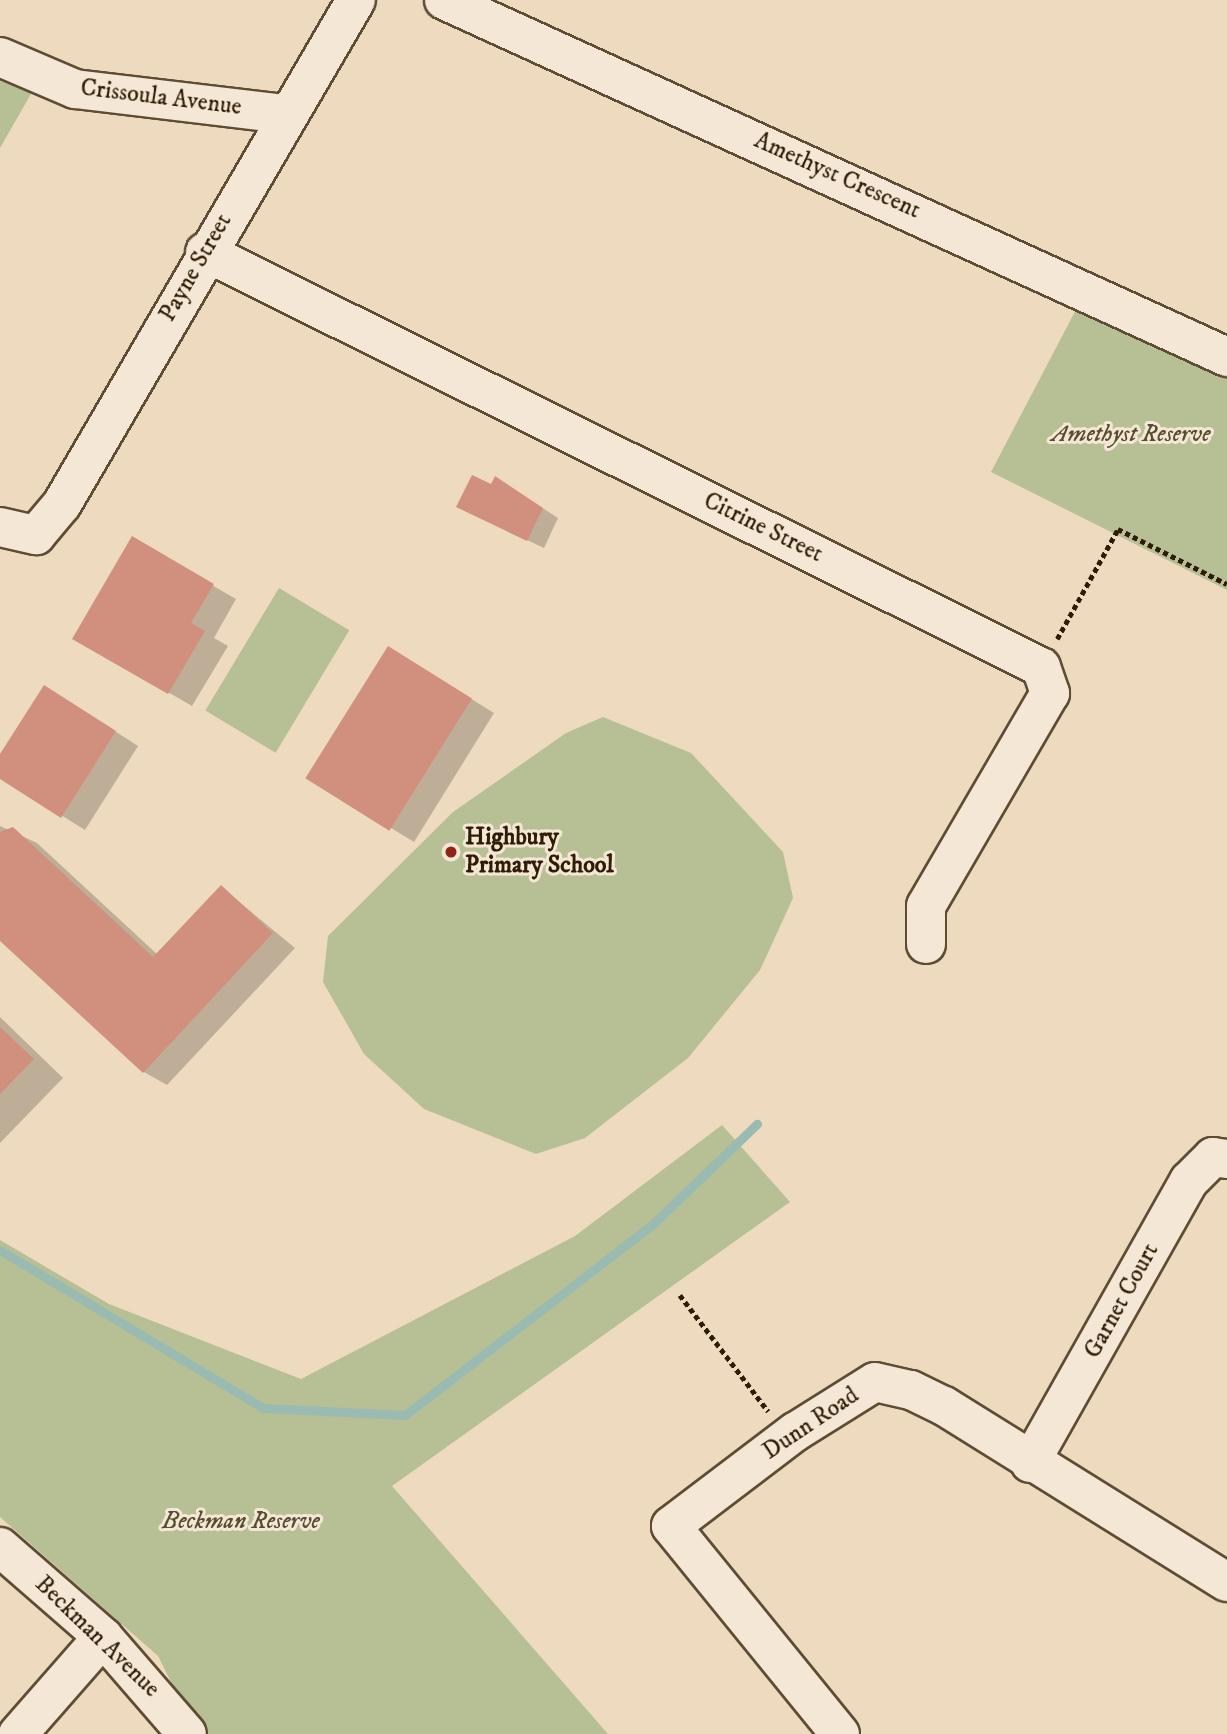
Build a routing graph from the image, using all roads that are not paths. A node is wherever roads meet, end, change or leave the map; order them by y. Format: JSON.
{"nodes":[{"id":1,"x":356,"y":0,"type":"edge"},
{"id":2,"x":444,"y":0,"type":"edge"},
{"id":3,"x":0,"y":57,"type":"edge"},
{"id":4,"x":286,"y":114,"type":"junction"},
{"id":5,"x":205,"y":252,"type":"junction"},
{"id":6,"x":1227,"y":357,"type":"edge"},
{"id":7,"x":18,"y":531,"type":"edge"},
{"id":8,"x":926,"y":944,"type":"dead end"},
{"id":9,"x":1227,"y":1159,"type":"edge"},
{"id":10,"x":1030,"y":1463,"type":"junction"},
{"id":11,"x":0,"y":1547,"type":"edge"},
{"id":12,"x":1227,"y":1581,"type":"edge"},
{"id":13,"x":103,"y":1637,"type":"junction"},
{"id":14,"x":18,"y":1734,"type":"edge"},
{"id":15,"x":187,"y":1734,"type":"edge"},
{"id":16,"x":840,"y":1734,"type":"edge"}],
"edges":[{"from":1,"to":4,"type":"street","name":"Payne Street"},
{"from":2,"to":6,"type":"street","name":"Amethyst Crescent"},
{"from":3,"to":4,"type":"street","name":"Crissoula Avenue"},
{"from":4,"to":5,"type":"street","name":"Payne Street"},
{"from":5,"to":7,"type":"street","name":"Payne Street"},
{"from":5,"to":8,"type":"street","name":"Citrine Street"},
{"from":9,"to":10,"type":"street","name":"Garnet Court"},
{"from":10,"to":12,"type":"street","name":"Dunn Road"},
{"from":10,"to":16,"type":"street","name":"Dunn Road"},
{"from":11,"to":13,"type":"street","name":"Beckman Avenue"},
{"from":13,"to":14,"type":"street"},
{"from":13,"to":15,"type":"street","name":"Beckman Avenue"}]}
